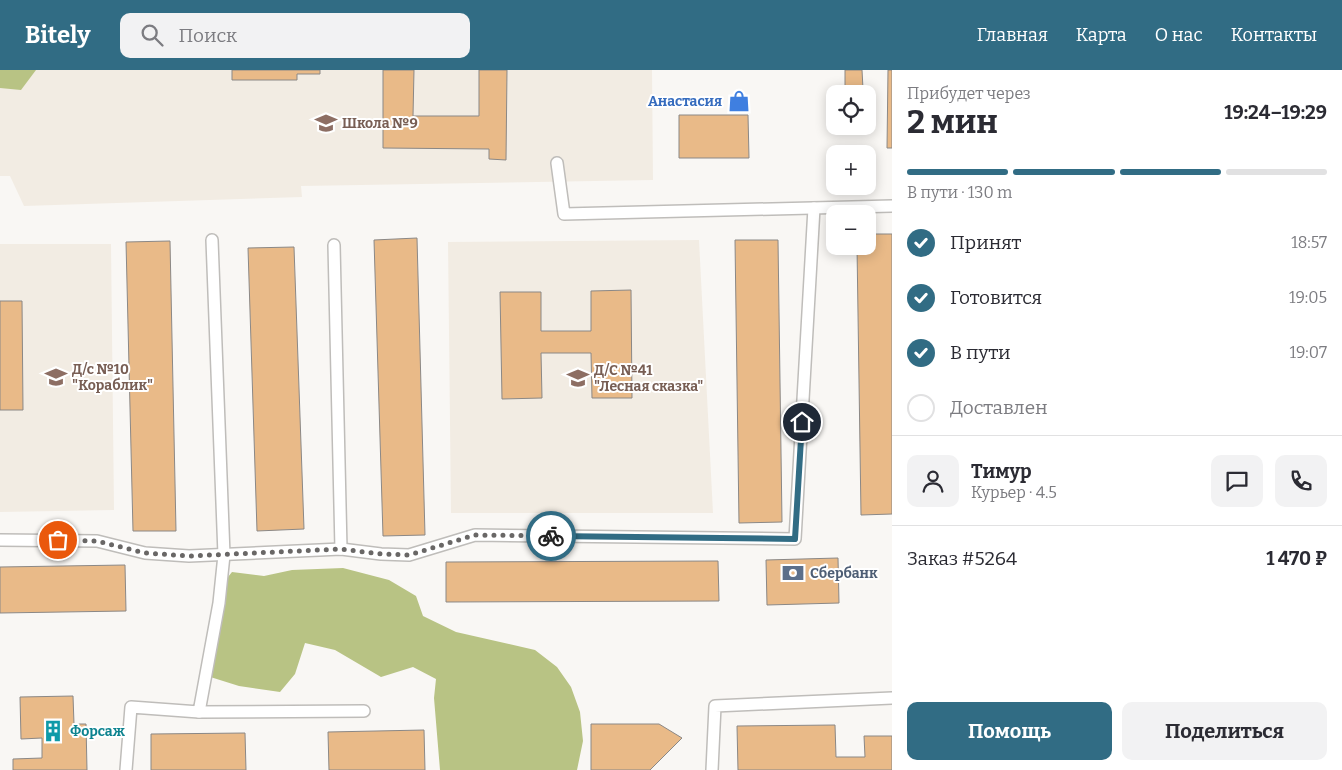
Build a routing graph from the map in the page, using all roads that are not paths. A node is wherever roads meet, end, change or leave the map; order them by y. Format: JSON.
{"nodes":[{"id":1,"x":557,"y":163,"type":"dead end"},
{"id":2,"x":892,"y":206,"type":"edge"},
{"id":3,"x":814,"y":208,"type":"junction"},
{"id":4,"x":212,"y":240,"type":"dead end"},
{"id":5,"x":334,"y":245,"type":"dead end"},
{"id":6,"x":0,"y":540,"type":"edge"},
{"id":7,"x":341,"y":549,"type":"junction"},
{"id":8,"x":224,"y":555,"type":"junction"},
{"id":9,"x":892,"y":698,"type":"edge"},
{"id":10,"x":364,"y":711,"type":"dead end"},
{"id":11,"x":199,"y":712,"type":"junction"},
{"id":12,"x":126,"y":770,"type":"edge"},
{"id":13,"x":712,"y":770,"type":"edge"}],
"edges":[{"from":1,"to":3,"type":"lane"},
{"from":2,"to":3,"type":"lane"},
{"from":3,"to":7,"type":"lane"},
{"from":4,"to":8,"type":"lane"},
{"from":5,"to":7,"type":"lane"},
{"from":6,"to":8,"type":"lane"},
{"from":7,"to":8,"type":"lane"},
{"from":8,"to":11,"type":"lane"},
{"from":9,"to":13,"type":"lane"},
{"from":10,"to":11,"type":"lane"},
{"from":11,"to":12,"type":"lane"}]}
